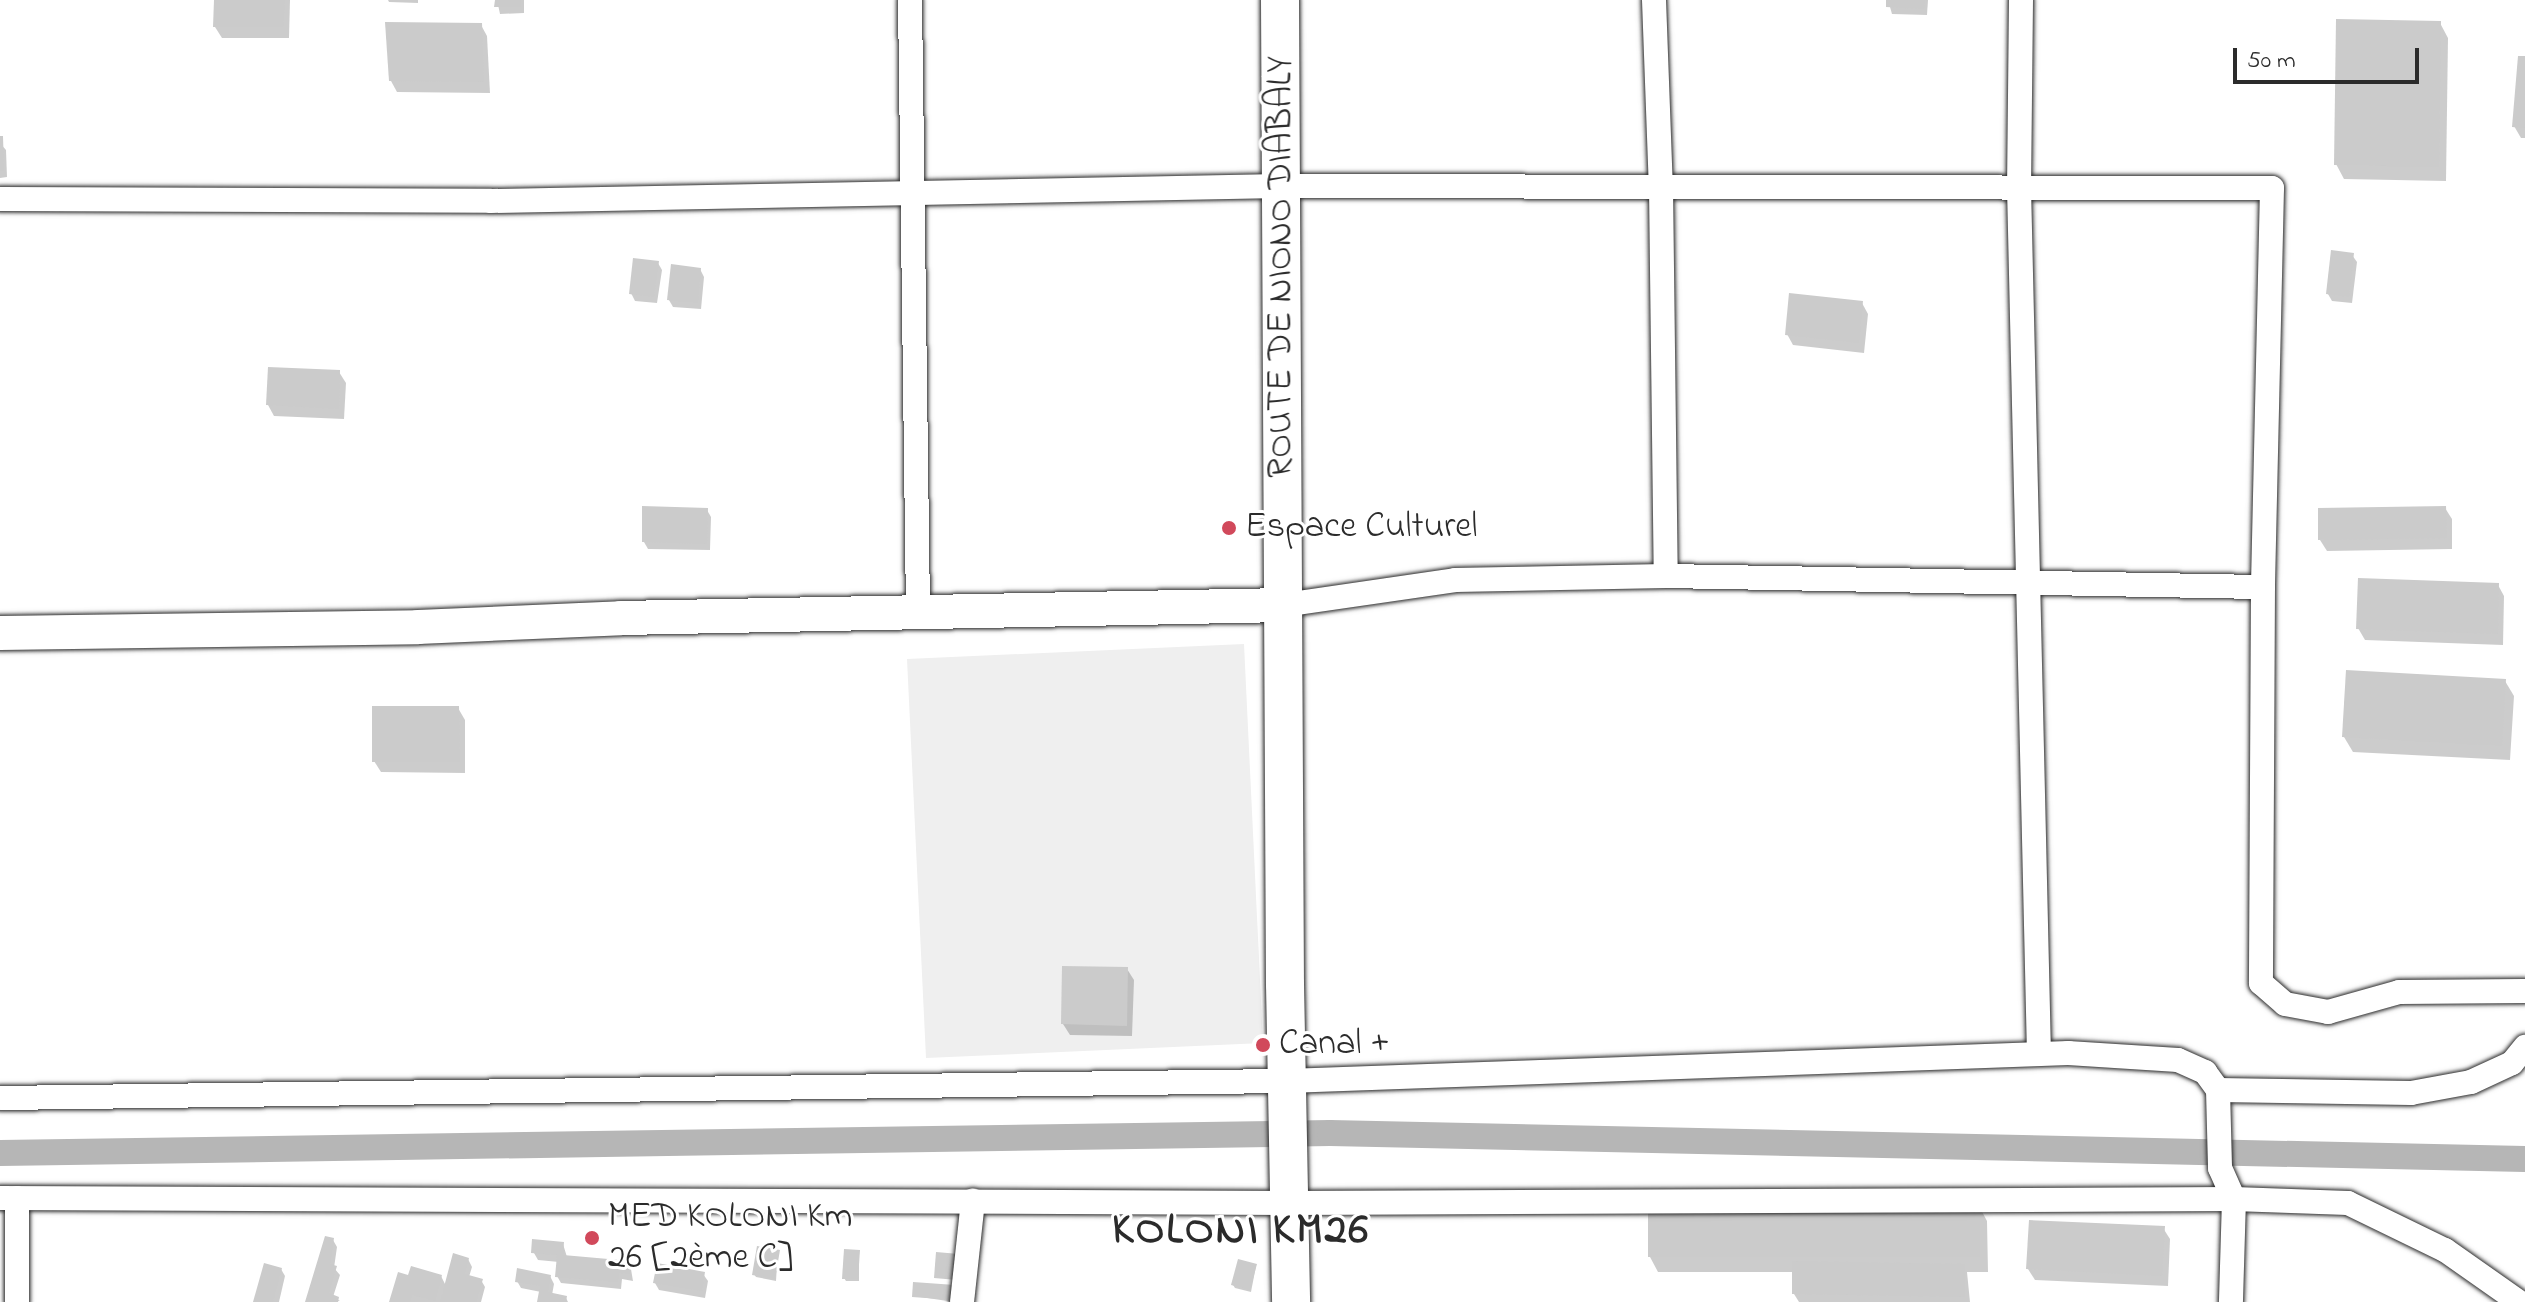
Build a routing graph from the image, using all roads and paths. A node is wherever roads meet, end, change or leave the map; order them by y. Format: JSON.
{"nodes":[{"id":1,"x":910,"y":0,"type":"edge"},
{"id":2,"x":1280,"y":0,"type":"edge"},
{"id":3,"x":1654,"y":0,"type":"edge"},
{"id":4,"x":2021,"y":0,"type":"edge"},
{"id":5,"x":1281,"y":186,"type":"junction"},
{"id":6,"x":1661,"y":187,"type":"junction"},
{"id":7,"x":2019,"y":187,"type":"junction"},
{"id":8,"x":909,"y":193,"type":"junction"},
{"id":9,"x":0,"y":199,"type":"edge"},
{"id":10,"x":1666,"y":576,"type":"junction"},
{"id":11,"x":2030,"y":583,"type":"junction"},
{"id":12,"x":2263,"y":587,"type":"junction"},
{"id":13,"x":1284,"y":605,"type":"junction"},
{"id":14,"x":918,"y":614,"type":"junction"},
{"id":15,"x":0,"y":633,"type":"edge"},
{"id":16,"x":2525,"y":991,"type":"edge"},
{"id":17,"x":2525,"y":1047,"type":"edge"},
{"id":18,"x":2039,"y":1054,"type":"junction"},
{"id":19,"x":2218,"y":1090,"type":"junction"},
{"id":20,"x":1288,"y":1091,"type":"junction"},
{"id":21,"x":0,"y":1098,"type":"edge"},
{"id":22,"x":1289,"y":1188,"type":"junction"},
{"id":23,"x":9,"y":1198,"type":"edge"},
{"id":24,"x":2234,"y":1199,"type":"junction"},
{"id":25,"x":973,"y":1201,"type":"junction"},
{"id":26,"x":17,"y":1302,"type":"edge"},
{"id":27,"x":962,"y":1302,"type":"edge"},
{"id":28,"x":1291,"y":1302,"type":"edge"},
{"id":29,"x":2231,"y":1302,"type":"edge"},
{"id":30,"x":2519,"y":1302,"type":"edge"}],
"edges":[{"from":1,"to":8,"type":"street"},
{"from":2,"to":5,"type":"main road","name":"ROUTE DE NIONO DIABALY"},
{"from":3,"to":6,"type":"street"},
{"from":4,"to":7,"type":"street"},
{"from":5,"to":6,"type":"street"},
{"from":5,"to":8,"type":"street"},
{"from":5,"to":13,"type":"main road","name":"ROUTE DE NIONO DIABALY"},
{"from":6,"to":7,"type":"street"},
{"from":6,"to":10,"type":"street"},
{"from":7,"to":11,"type":"street"},
{"from":7,"to":12,"type":"street"},
{"from":8,"to":9,"type":"street"},
{"from":8,"to":14,"type":"street"},
{"from":10,"to":11,"type":"street"},
{"from":10,"to":13,"type":"street"},
{"from":11,"to":12,"type":"street"},
{"from":11,"to":18,"type":"street"},
{"from":12,"to":16,"type":"street"},
{"from":13,"to":14,"type":"street"},
{"from":13,"to":20,"type":"main road","name":"ROUTE DE NIONO DIABALY"},
{"from":14,"to":15,"type":"street"},
{"from":17,"to":19,"type":"street"},
{"from":18,"to":19,"type":"street"},
{"from":18,"to":20,"type":"street"},
{"from":19,"to":24,"type":"street"},
{"from":20,"to":21,"type":"street"},
{"from":20,"to":22,"type":"main road","name":"ROUTE DE NIONO DIABALY"},
{"from":22,"to":24,"type":"street"},
{"from":22,"to":25,"type":"street"},
{"from":22,"to":28,"type":"main road","name":"ROUTE DE NIONO DIABALY"},
{"from":23,"to":25,"type":"street"},
{"from":23,"to":26,"type":"street"},
{"from":24,"to":29,"type":"street"},
{"from":24,"to":30,"type":"street"},
{"from":25,"to":27,"type":"street"}]}
